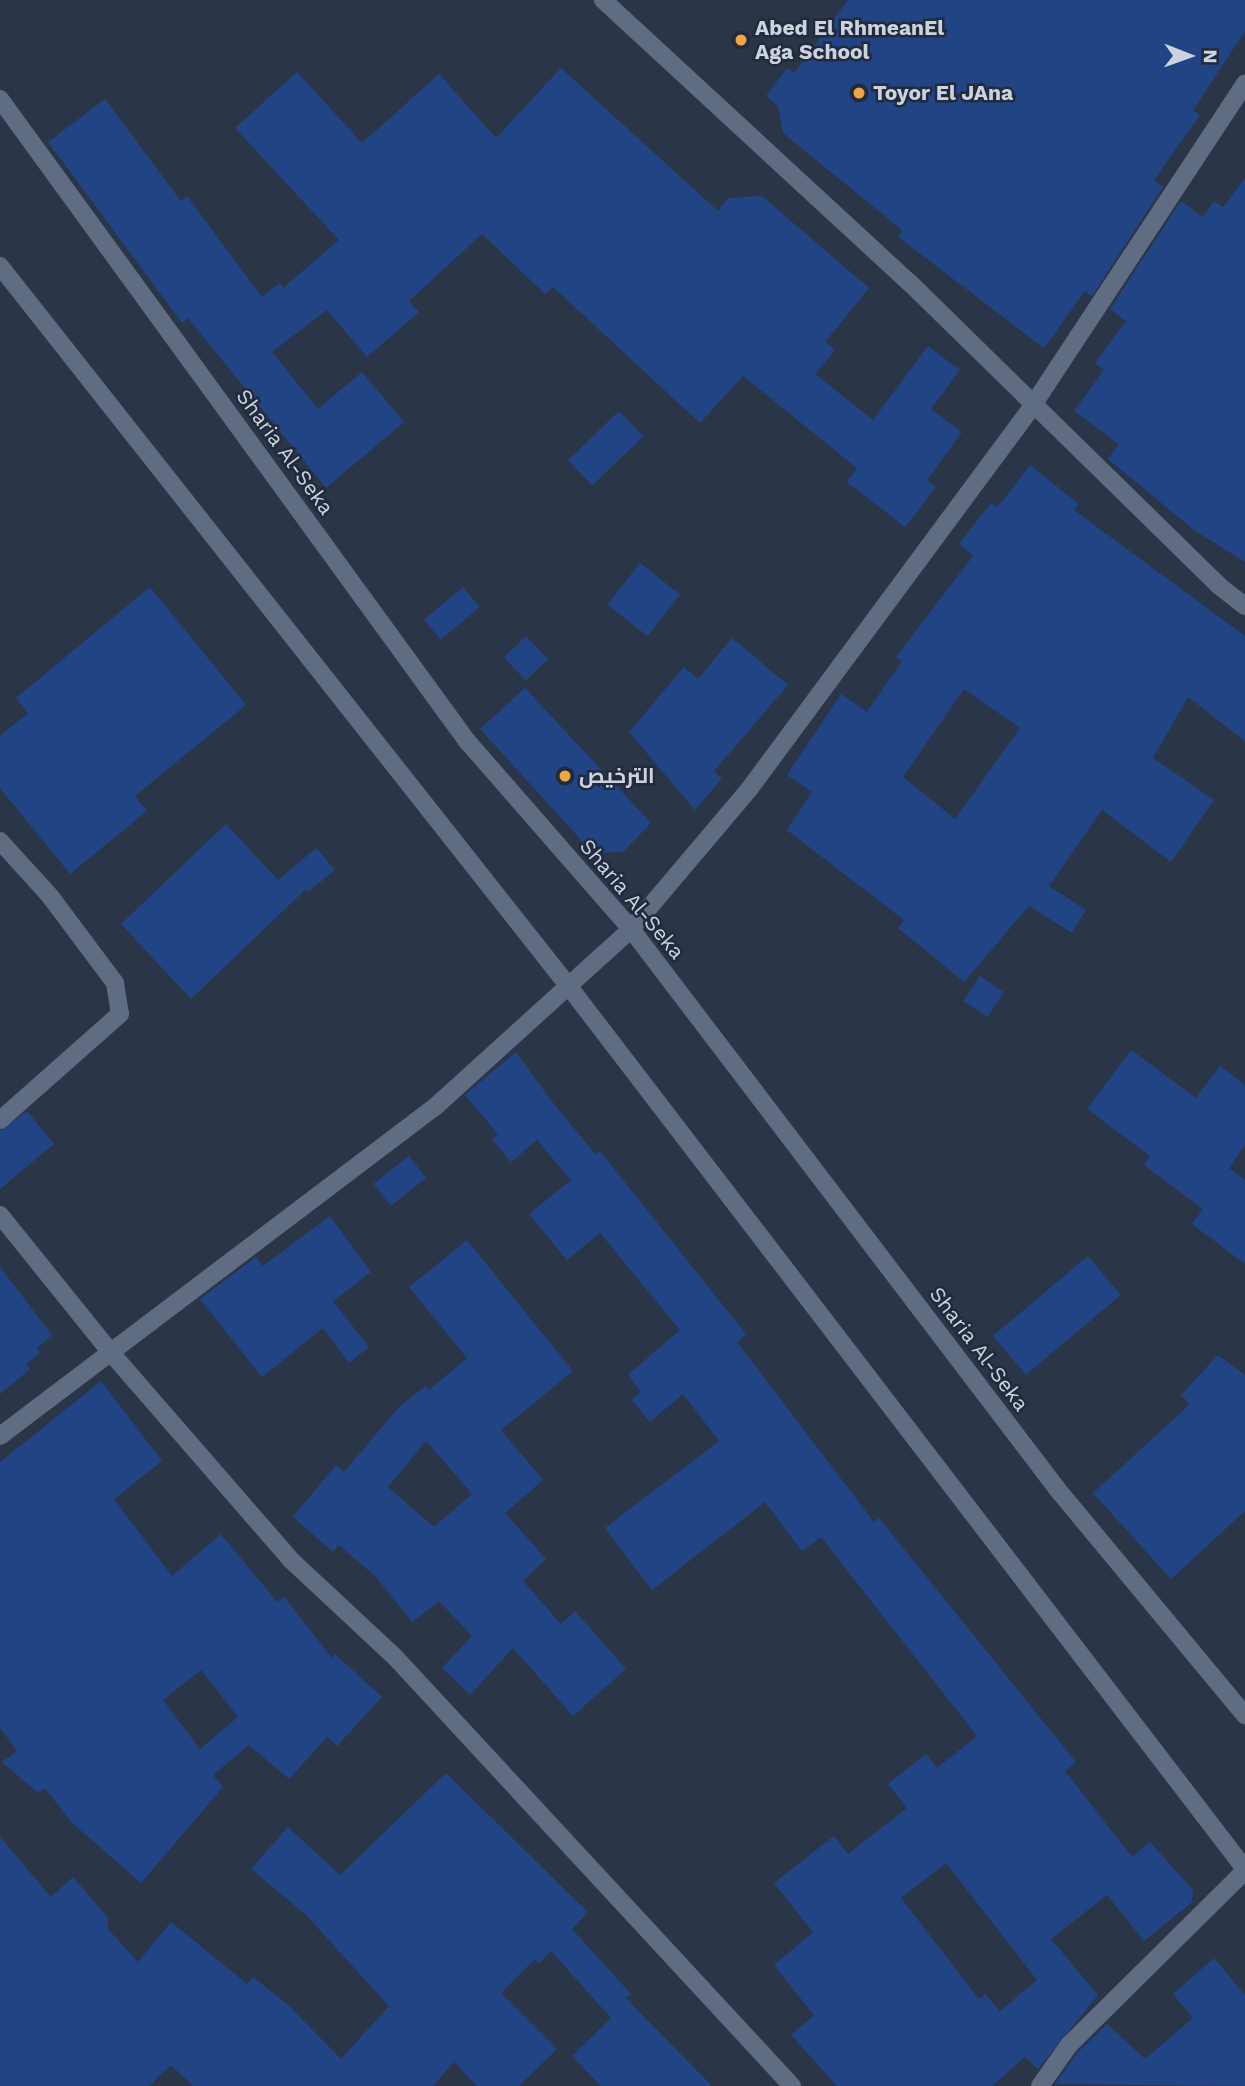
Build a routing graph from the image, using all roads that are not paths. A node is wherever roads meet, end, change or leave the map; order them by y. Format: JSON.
{"nodes":[{"id":1,"x":603,"y":0,"type":"edge"},
{"id":2,"x":1245,"y":84,"type":"edge"},
{"id":3,"x":0,"y":99,"type":"edge"},
{"id":4,"x":0,"y":266,"type":"edge"},
{"id":5,"x":1033,"y":405,"type":"junction"},
{"id":6,"x":1245,"y":606,"type":"edge"},
{"id":7,"x":0,"y":841,"type":"edge"},
{"id":8,"x":631,"y":929,"type":"junction"},
{"id":9,"x":570,"y":988,"type":"junction"},
{"id":10,"x":0,"y":1120,"type":"edge"},
{"id":11,"x":0,"y":1215,"type":"edge"},
{"id":12,"x":112,"y":1354,"type":"junction"},
{"id":13,"x":0,"y":1436,"type":"edge"},
{"id":14,"x":1245,"y":1715,"type":"edge"},
{"id":15,"x":1245,"y":1870,"type":"edge"},
{"id":16,"x":792,"y":2086,"type":"edge"},
{"id":17,"x":1040,"y":2086,"type":"edge"}],
"edges":[{"from":1,"to":5,"type":"street"},
{"from":2,"to":5,"type":"street"},
{"from":3,"to":8,"type":"street","name":"Sharia Al-Seka"},
{"from":4,"to":9,"type":"street"},
{"from":5,"to":6,"type":"street"},
{"from":5,"to":8,"type":"street"},
{"from":7,"to":10,"type":"street"},
{"from":8,"to":9,"type":"street"},
{"from":8,"to":14,"type":"street","name":"Sharia Al-Seka"},
{"from":9,"to":12,"type":"street"},
{"from":9,"to":15,"type":"street"},
{"from":11,"to":12,"type":"street"},
{"from":12,"to":13,"type":"street"},
{"from":12,"to":16,"type":"street"},
{"from":15,"to":17,"type":"street"}]}
